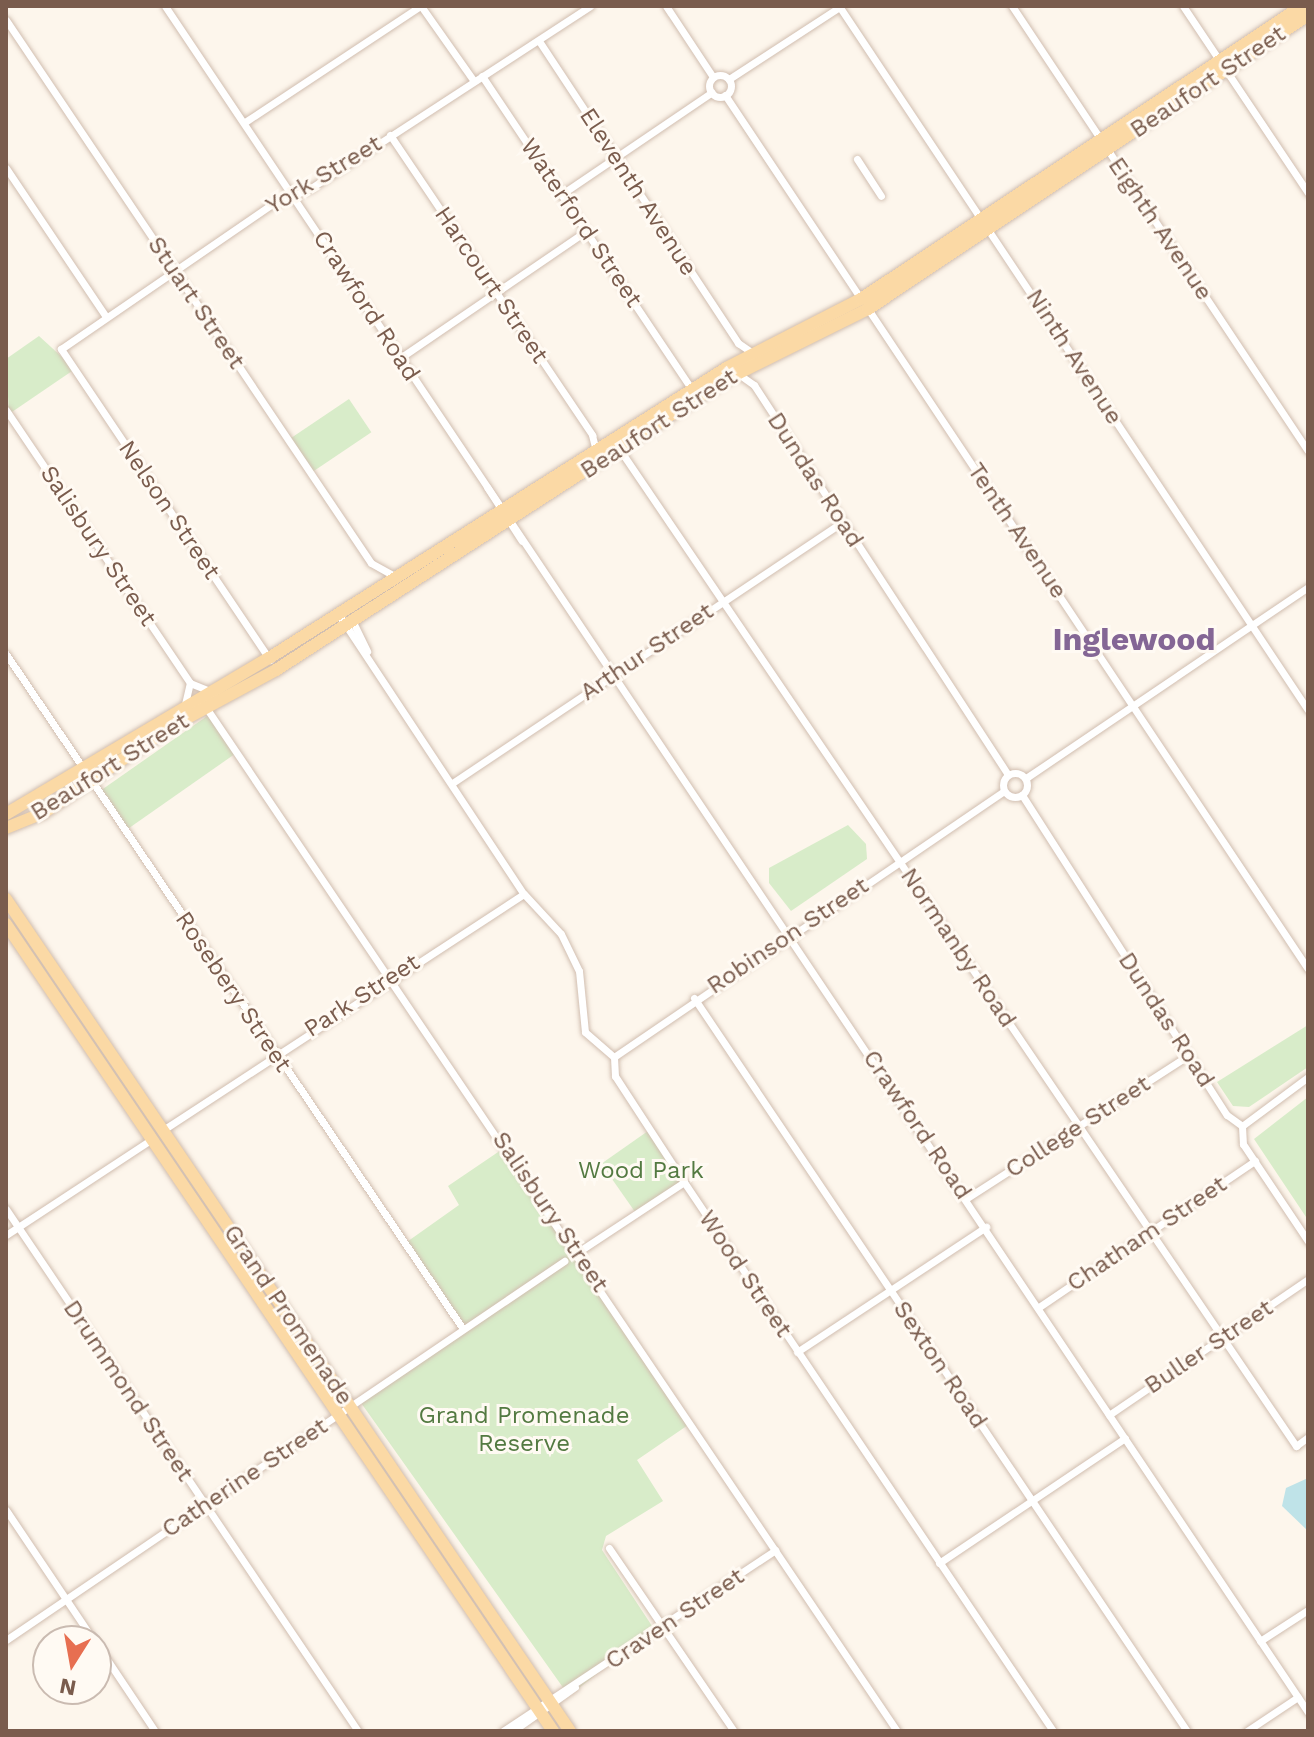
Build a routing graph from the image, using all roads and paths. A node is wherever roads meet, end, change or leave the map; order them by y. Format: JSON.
{"nodes":[{"id":1,"x":165,"y":6,"type":"edge"},
{"id":2,"x":420,"y":6,"type":"edge"},
{"id":3,"x":590,"y":6,"type":"edge"},
{"id":4,"x":666,"y":6,"type":"edge"},
{"id":5,"x":840,"y":6,"type":"edge"},
{"id":6,"x":1012,"y":6,"type":"edge"},
{"id":7,"x":1183,"y":6,"type":"edge"},
{"id":8,"x":1302,"y":6,"type":"edge"},
{"id":9,"x":1308,"y":15,"type":"edge"},
{"id":10,"x":6,"y":20,"type":"edge"},
{"id":11,"x":539,"y":41,"type":"junction"},
{"id":12,"x":1222,"y":66,"type":"junction"},
{"id":13,"x":482,"y":76,"type":"junction"},
{"id":14,"x":713,"y":77,"type":"junction"},
{"id":15,"x":729,"y":79,"type":"junction"},
{"id":16,"x":474,"y":81,"type":"junction"},
{"id":17,"x":712,"y":92,"type":"junction"},
{"id":18,"x":725,"y":95,"type":"junction"},
{"id":19,"x":245,"y":122,"type":"junction"},
{"id":20,"x":390,"y":135,"type":"junction"},
{"id":21,"x":1104,"y":146,"type":"junction"},
{"id":22,"x":614,"y":155,"type":"junction"},
{"id":23,"x":857,"y":159,"type":"dead end"},
{"id":24,"x":6,"y":168,"type":"edge"},
{"id":25,"x":1308,"y":193,"type":"edge"},
{"id":26,"x":562,"y":194,"type":"junction"},
{"id":27,"x":294,"y":196,"type":"junction"},
{"id":28,"x":881,"y":196,"type":"dead end"},
{"id":29,"x":982,"y":225,"type":"junction"},
{"id":30,"x":586,"y":231,"type":"junction"},
{"id":31,"x":174,"y":271,"type":"junction"},
{"id":32,"x":496,"y":292,"type":"junction"},
{"id":33,"x":864,"y":304,"type":"junction"},
{"id":34,"x":106,"y":317,"type":"junction"},
{"id":35,"x":738,"y":343,"type":"junction"},
{"id":36,"x":61,"y":349,"type":"joint"},
{"id":37,"x":400,"y":358,"type":"junction"},
{"id":38,"x":754,"y":358,"type":"junction"},
{"id":39,"x":737,"y":367,"type":"junction"},
{"id":40,"x":681,"y":369,"type":"junction"},
{"id":41,"x":706,"y":381,"type":"junction"},
{"id":42,"x":754,"y":385,"type":"junction"},
{"id":43,"x":694,"y":394,"type":"junction"},
{"id":44,"x":6,"y":410,"type":"edge"},
{"id":45,"x":592,"y":435,"type":"junction"},
{"id":46,"x":615,"y":448,"type":"junction"},
{"id":47,"x":1308,"y":451,"type":"edge"},
{"id":48,"x":596,"y":454,"type":"junction"},
{"id":49,"x":505,"y":515,"type":"junction"},
{"id":50,"x":842,"y":522,"type":"junction"},
{"id":51,"x":394,"y":576,"type":"junction"},
{"id":52,"x":1308,"y":587,"type":"edge"},
{"id":53,"x":723,"y":601,"type":"junction"},
{"id":54,"x":341,"y":610,"type":"junction"},
{"id":55,"x":349,"y":622,"type":"junction"},
{"id":56,"x":1252,"y":625,"type":"junction"},
{"id":57,"x":6,"y":654,"type":"edge"},
{"id":58,"x":272,"y":664,"type":"junction"},
{"id":59,"x":612,"y":676,"type":"junction"},
{"id":60,"x":190,"y":683,"type":"junction"},
{"id":61,"x":205,"y":698,"type":"junction"},
{"id":62,"x":185,"y":704,"type":"junction"},
{"id":63,"x":1134,"y":705,"type":"junction"},
{"id":64,"x":1308,"y":710,"type":"edge"},
{"id":65,"x":1008,"y":775,"type":"junction"},
{"id":66,"x":87,"y":776,"type":"junction"},
{"id":67,"x":1026,"y":778,"type":"junction"},
{"id":68,"x":454,"y":782,"type":"junction"},
{"id":69,"x":1004,"y":791,"type":"junction"},
{"id":70,"x":1022,"y":795,"type":"junction"},
{"id":71,"x":6,"y":814,"type":"edge"},
{"id":72,"x":6,"y":831,"type":"edge"},
{"id":73,"x":899,"y":861,"type":"junction"},
{"id":74,"x":524,"y":894,"type":"junction"},
{"id":75,"x":6,"y":899,"type":"edge"},
{"id":76,"x":6,"y":924,"type":"edge"},
{"id":77,"x":788,"y":936,"type":"junction"},
{"id":78,"x":1308,"y":969,"type":"edge"},
{"id":79,"x":388,"y":977,"type":"junction"},
{"id":80,"x":694,"y":998,"type":"junction"},
{"id":81,"x":274,"y":1053,"type":"junction"},
{"id":82,"x":1189,"y":1055,"type":"junction"},
{"id":83,"x":614,"y":1057,"type":"junction"},
{"id":84,"x":1308,"y":1077,"type":"edge"},
{"id":85,"x":1079,"y":1126,"type":"junction"},
{"id":86,"x":1242,"y":1126,"type":"junction"},
{"id":87,"x":163,"y":1130,"type":"junction"},
{"id":88,"x":152,"y":1139,"type":"junction"},
{"id":89,"x":1255,"y":1161,"type":"junction"},
{"id":90,"x":684,"y":1182,"type":"junction"},
{"id":91,"x":967,"y":1198,"type":"junction"},
{"id":92,"x":6,"y":1209,"type":"edge"},
{"id":93,"x":18,"y":1226,"type":"junction"},
{"id":94,"x":986,"y":1227,"type":"junction"},
{"id":95,"x":1152,"y":1233,"type":"junction"},
{"id":96,"x":6,"y":1235,"type":"edge"},
{"id":97,"x":1308,"y":1241,"type":"edge"},
{"id":98,"x":578,"y":1252,"type":"junction"},
{"id":99,"x":564,"y":1261,"type":"dead end"},
{"id":100,"x":1308,"y":1279,"type":"edge"},
{"id":101,"x":890,"y":1290,"type":"junction"},
{"id":102,"x":1039,"y":1307,"type":"junction"},
{"id":103,"x":463,"y":1329,"type":"junction"},
{"id":104,"x":1222,"y":1339,"type":"junction"},
{"id":105,"x":797,"y":1352,"type":"junction"},
{"id":106,"x":350,"y":1406,"type":"junction"},
{"id":107,"x":337,"y":1414,"type":"junction"},
{"id":108,"x":1109,"y":1415,"type":"junction"},
{"id":109,"x":1308,"y":1437,"type":"edge"},
{"id":110,"x":1125,"y":1438,"type":"junction"},
{"id":111,"x":1031,"y":1500,"type":"junction"},
{"id":112,"x":205,"y":1505,"type":"junction"},
{"id":113,"x":6,"y":1510,"type":"edge"},
{"id":114,"x":609,"y":1548,"type":"dead end"},
{"id":115,"x":775,"y":1550,"type":"junction"},
{"id":116,"x":456,"y":1562,"type":"junction"},
{"id":117,"x":939,"y":1563,"type":"junction"},
{"id":118,"x":66,"y":1599,"type":"junction"},
{"id":119,"x":465,"y":1601,"type":"junction"},
{"id":120,"x":1308,"y":1610,"type":"edge"},
{"id":121,"x":84,"y":1625,"type":"edge"},
{"id":122,"x":664,"y":1628,"type":"junction"},
{"id":123,"x":6,"y":1640,"type":"edge"},
{"id":124,"x":1260,"y":1641,"type":"junction"},
{"id":125,"x":112,"y":1667,"type":"edge"},
{"id":126,"x":1298,"y":1697,"type":"junction"},
{"id":127,"x":552,"y":1703,"type":"junction"},
{"id":128,"x":539,"y":1711,"type":"junction"},
{"id":129,"x":1308,"y":1712,"type":"edge"},
{"id":130,"x":155,"y":1731,"type":"edge"},
{"id":131,"x":358,"y":1731,"type":"edge"},
{"id":132,"x":503,"y":1731,"type":"edge"},
{"id":133,"x":513,"y":1731,"type":"edge"},
{"id":134,"x":553,"y":1731,"type":"edge"},
{"id":135,"x":570,"y":1731,"type":"edge"},
{"id":136,"x":734,"y":1731,"type":"edge"},
{"id":137,"x":897,"y":1731,"type":"edge"},
{"id":138,"x":1053,"y":1731,"type":"edge"},
{"id":139,"x":1187,"y":1731,"type":"edge"},
{"id":140,"x":1247,"y":1731,"type":"edge"}],
"edges":[{"from":1,"to":19,"type":"street","name":"Crawford Road"},
{"from":2,"to":16,"type":"street"},
{"from":2,"to":19,"type":"street"},
{"from":3,"to":11,"type":"street","name":"York Street"},
{"from":4,"to":14,"type":"street"},
{"from":5,"to":15,"type":"street"},
{"from":5,"to":29,"type":"street","name":"Ninth Avenue"},
{"from":6,"to":21,"type":"street","name":"Eighth Avenue"},
{"from":7,"to":12,"type":"street"},
{"from":8,"to":12,"type":"main road","name":"Beaufort Street"},
{"from":9,"to":12,"type":"main road","name":"Beaufort Street"},
{"from":10,"to":31,"type":"street","name":"Stuart Street"},
{"from":11,"to":13,"type":"street","name":"York Street"},
{"from":11,"to":22,"type":"street","name":"Eleventh Avenue"},
{"from":12,"to":21,"type":"main road","name":"Beaufort Street"},
{"from":12,"to":25,"type":"street"},
{"from":13,"to":16,"type":"street","name":"York Street"},
{"from":13,"to":26,"type":"street","name":"Waterford Street"},
{"from":14,"to":15,"type":"street"},
{"from":14,"to":17,"type":"street"},
{"from":15,"to":18,"type":"street"},
{"from":16,"to":20,"type":"street","name":"York Street"},
{"from":17,"to":18,"type":"street"},
{"from":17,"to":22,"type":"street"},
{"from":18,"to":33,"type":"street","name":"Tenth Avenue"},
{"from":19,"to":27,"type":"street","name":"Crawford Road"},
{"from":20,"to":27,"type":"street","name":"York Street"},
{"from":20,"to":32,"type":"street","name":"Harcourt Street"},
{"from":21,"to":29,"type":"main road","name":"Beaufort Street"},
{"from":21,"to":47,"type":"street","name":"Eighth Avenue"},
{"from":22,"to":26,"type":"street"},
{"from":22,"to":35,"type":"street","name":"Eleventh Avenue"},
{"from":23,"to":28,"type":"street"},
{"from":24,"to":34,"type":"street"},
{"from":26,"to":30,"type":"street","name":"Waterford Street"},
{"from":27,"to":31,"type":"street","name":"York Street"},
{"from":27,"to":37,"type":"street","name":"Crawford Road"},
{"from":29,"to":33,"type":"main road","name":"Beaufort Street"},
{"from":29,"to":56,"type":"street","name":"Ninth Avenue"},
{"from":30,"to":32,"type":"street"},
{"from":30,"to":40,"type":"street","name":"Waterford Street"},
{"from":31,"to":34,"type":"street","name":"York Street"},
{"from":31,"to":51,"type":"street","name":"Stuart Street"},
{"from":32,"to":37,"type":"street"},
{"from":32,"to":45,"type":"street","name":"Harcourt Street"},
{"from":33,"to":38,"type":"main road","name":"Beaufort Street"},
{"from":33,"to":63,"type":"street","name":"Tenth Avenue"},
{"from":34,"to":36,"type":"street","name":"York Street"},
{"from":35,"to":38,"type":"street","name":"Eleventh Avenue"},
{"from":35,"to":39,"type":"street"},
{"from":36,"to":58,"type":"street","name":"Nelson Street"},
{"from":37,"to":49,"type":"street","name":"Crawford Road"},
{"from":38,"to":39,"type":"main road","name":"Beaufort Street"},
{"from":38,"to":42,"type":"street","name":"Dundas Road"},
{"from":39,"to":41,"type":"main road","name":"Beaufort Street"},
{"from":39,"to":42,"type":"street","name":"Dundas Road"},
{"from":39,"to":43,"type":"main road","name":"Beaufort Street"},
{"from":40,"to":41,"type":"street","name":"Waterford Street"},
{"from":40,"to":43,"type":"street","name":"Waterford Street"},
{"from":41,"to":43,"type":"main road","name":"Beaufort Street"},
{"from":42,"to":50,"type":"street","name":"Dundas Road"},
{"from":43,"to":46,"type":"main road","name":"Beaufort Street"},
{"from":44,"to":60,"type":"street","name":"Salisbury Street"},
{"from":45,"to":46,"type":"street","name":"Harcourt Street"},
{"from":45,"to":48,"type":"street","name":"Harcourt Street"},
{"from":46,"to":48,"type":"main road","name":"Beaufort Street"},
{"from":46,"to":49,"type":"main road","name":"Beaufort Street"},
{"from":46,"to":53,"type":"street","name":"Normanby Road"},
{"from":48,"to":49,"type":"main road","name":"Beaufort Street"},
{"from":49,"to":51,"type":"main road","name":"Beaufort Street"},
{"from":49,"to":55,"type":"main road","name":"Beaufort Street"},
{"from":49,"to":59,"type":"street","name":"Crawford Road"},
{"from":50,"to":53,"type":"street","name":"Arthur Street"},
{"from":50,"to":65,"type":"street","name":"Dundas Road"},
{"from":51,"to":54,"type":"main road","name":"Beaufort Street"},
{"from":52,"to":56,"type":"street"},
{"from":53,"to":59,"type":"street","name":"Arthur Street"},
{"from":53,"to":73,"type":"street","name":"Normanby Road"},
{"from":54,"to":55,"type":"street","name":"Wood Street"},
{"from":54,"to":58,"type":"main road","name":"Beaufort Street"},
{"from":55,"to":58,"type":"main road","name":"Beaufort Street"},
{"from":55,"to":68,"type":"street","name":"Wood Street"},
{"from":56,"to":63,"type":"street"},
{"from":56,"to":64,"type":"street","name":"Ninth Avenue"},
{"from":57,"to":66,"type":"street","name":"Rosebery Street"},
{"from":58,"to":61,"type":"main road","name":"Beaufort Street"},
{"from":59,"to":68,"type":"street","name":"Arthur Street"},
{"from":59,"to":77,"type":"street","name":"Crawford Road"},
{"from":60,"to":61,"type":"street"},
{"from":60,"to":62,"type":"street"},
{"from":61,"to":62,"type":"main road","name":"Beaufort Street"},
{"from":61,"to":66,"type":"main road","name":"Beaufort Street"},
{"from":61,"to":79,"type":"street","name":"Salisbury Street"},
{"from":62,"to":66,"type":"main road","name":"Beaufort Street"},
{"from":63,"to":67,"type":"street"},
{"from":63,"to":78,"type":"street","name":"Tenth Avenue"},
{"from":65,"to":67,"type":"street"},
{"from":65,"to":69,"type":"street"},
{"from":66,"to":71,"type":"main road","name":"Beaufort Street"},
{"from":66,"to":72,"type":"main road","name":"Beaufort Street"},
{"from":66,"to":81,"type":"street","name":"Rosebery Street"},
{"from":67,"to":70,"type":"street"},
{"from":68,"to":74,"type":"street","name":"Wood Street"},
{"from":69,"to":70,"type":"street"},
{"from":69,"to":73,"type":"street","name":"Robinson Street"},
{"from":70,"to":82,"type":"street","name":"Dundas Road"},
{"from":73,"to":77,"type":"street","name":"Robinson Street"},
{"from":73,"to":85,"type":"street","name":"Normanby Road"},
{"from":74,"to":79,"type":"street","name":"Park Street"},
{"from":74,"to":83,"type":"street","name":"Wood Street"},
{"from":75,"to":87,"type":"main road","name":"Grand Promenade"},
{"from":76,"to":88,"type":"main road","name":"Grand Promenade"},
{"from":77,"to":80,"type":"street","name":"Robinson Street"},
{"from":77,"to":91,"type":"street","name":"Crawford Road"},
{"from":79,"to":81,"type":"street","name":"Park Street"},
{"from":79,"to":98,"type":"street","name":"Salisbury Street"},
{"from":80,"to":83,"type":"street","name":"Robinson Street"},
{"from":80,"to":101,"type":"street","name":"Sexton Road"},
{"from":81,"to":87,"type":"street","name":"Park Street"},
{"from":81,"to":103,"type":"street","name":"Rosebery Street"},
{"from":82,"to":85,"type":"street","name":"College Street"},
{"from":82,"to":86,"type":"street","name":"Dundas Road"},
{"from":83,"to":90,"type":"street","name":"Wood Street"},
{"from":84,"to":86,"type":"street"},
{"from":85,"to":91,"type":"street","name":"College Street"},
{"from":85,"to":95,"type":"street","name":"Normanby Road"},
{"from":86,"to":89,"type":"street","name":"Dundas Road"},
{"from":87,"to":106,"type":"main road","name":"Grand Promenade"},
{"from":88,"to":93,"type":"street"},
{"from":88,"to":107,"type":"main road","name":"Grand Promenade"},
{"from":89,"to":95,"type":"street","name":"Chatham Street"},
{"from":89,"to":97,"type":"street","name":"Dundas Road"},
{"from":90,"to":98,"type":"street"},
{"from":90,"to":105,"type":"street","name":"Wood Street"},
{"from":91,"to":94,"type":"street","name":"Crawford Road"},
{"from":92,"to":93,"type":"street","name":"Drummond Street"},
{"from":93,"to":96,"type":"street"},
{"from":93,"to":112,"type":"street","name":"Drummond Street"},
{"from":94,"to":101,"type":"street"},
{"from":94,"to":102,"type":"street","name":"Crawford Road"},
{"from":95,"to":102,"type":"street","name":"Chatham Street"},
{"from":95,"to":104,"type":"street","name":"Normanby Road"},
{"from":98,"to":115,"type":"street","name":"Salisbury Street"},
{"from":99,"to":103,"type":"street","name":"Catherine Street"},
{"from":100,"to":104,"type":"street","name":"Buller Street"},
{"from":101,"to":105,"type":"street"},
{"from":101,"to":111,"type":"street","name":"Sexton Road"},
{"from":102,"to":108,"type":"street","name":"Crawford Road"},
{"from":103,"to":106,"type":"street","name":"Catherine Street"},
{"from":104,"to":108,"type":"street","name":"Buller Street"},
{"from":104,"to":109,"type":"street","name":"Normanby Road"},
{"from":105,"to":117,"type":"street","name":"Wood Street"},
{"from":106,"to":107,"type":"street","name":"Catherine Street"},
{"from":106,"to":116,"type":"main road","name":"Grand Promenade"},
{"from":107,"to":112,"type":"street","name":"Catherine Street"},
{"from":107,"to":119,"type":"main road","name":"Grand Promenade"},
{"from":108,"to":110,"type":"street","name":"Crawford Road"},
{"from":110,"to":111,"type":"street"},
{"from":110,"to":124,"type":"street","name":"Crawford Road"},
{"from":111,"to":117,"type":"street"},
{"from":111,"to":139,"type":"street","name":"Sexton Road"},
{"from":112,"to":118,"type":"street","name":"Catherine Street"},
{"from":112,"to":131,"type":"street","name":"Drummond Street"},
{"from":113,"to":118,"type":"street"},
{"from":114,"to":122,"type":"street"},
{"from":115,"to":122,"type":"street","name":"Craven Street"},
{"from":115,"to":137,"type":"street","name":"Salisbury Street"},
{"from":116,"to":119,"type":"main road"},
{"from":116,"to":127,"type":"main road","name":"Grand Promenade"},
{"from":117,"to":138,"type":"street","name":"Wood Street"},
{"from":118,"to":121,"type":"street"},
{"from":118,"to":123,"type":"street","name":"Catherine Street"},
{"from":119,"to":128,"type":"main road","name":"Grand Promenade"},
{"from":120,"to":124,"type":"street"},
{"from":122,"to":127,"type":"street","name":"Craven Street"},
{"from":122,"to":136,"type":"street"},
{"from":124,"to":126,"type":"street","name":"Crawford Road"},
{"from":125,"to":130,"type":"street"},
{"from":126,"to":129,"type":"street","name":"Crawford Road"},
{"from":126,"to":140,"type":"street"},
{"from":127,"to":128,"type":"street","name":"Craven Street"},
{"from":127,"to":135,"type":"main road","name":"Grand Promenade"},
{"from":128,"to":132,"type":"street","name":"Craven Street"},
{"from":128,"to":133,"type":"street","name":"Craven Street"},
{"from":128,"to":134,"type":"main road","name":"Grand Promenade"}]}
